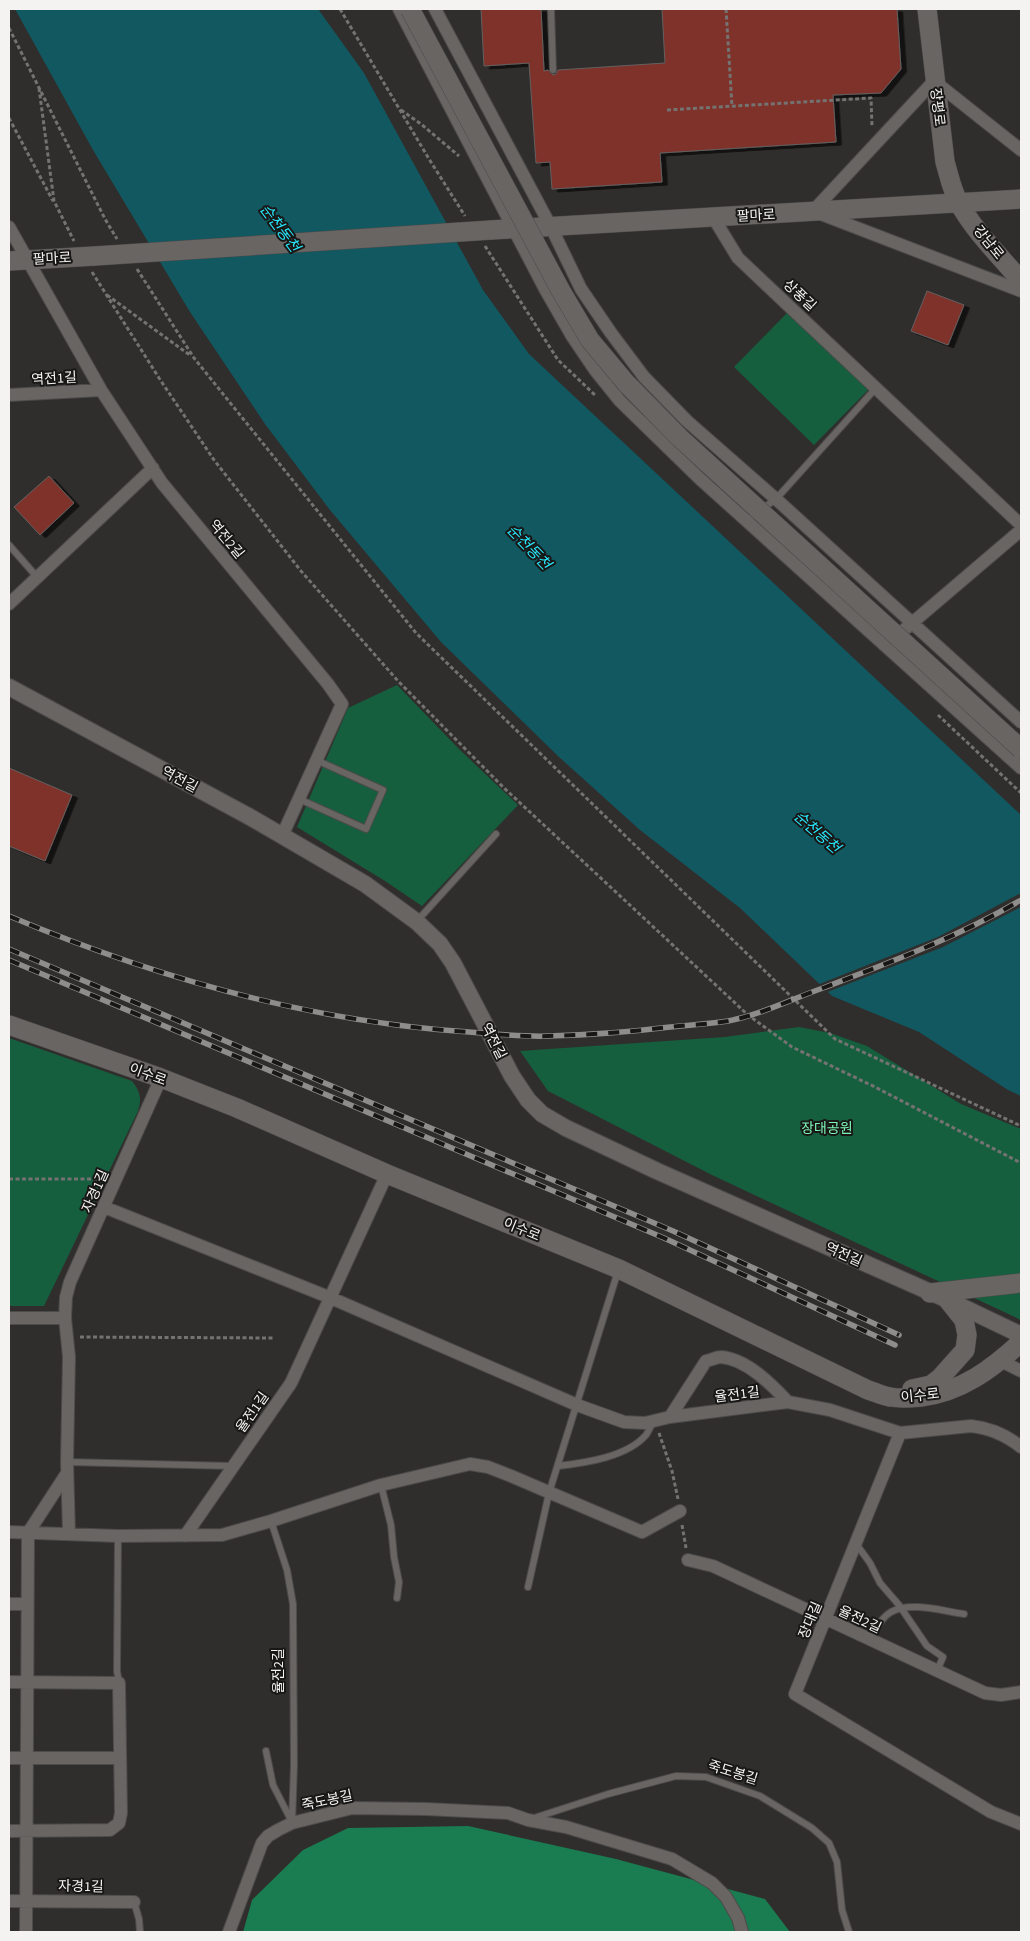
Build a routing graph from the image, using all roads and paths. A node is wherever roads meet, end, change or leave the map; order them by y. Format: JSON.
{"nodes":[{"id":1,"x":399,"y":9,"type":"edge"},
{"id":2,"x":410,"y":9,"type":"edge"},
{"id":3,"x":421,"y":9,"type":"edge"},
{"id":4,"x":435,"y":9,"type":"edge"},
{"id":5,"x":551,"y":9,"type":"edge"},
{"id":6,"x":726,"y":9,"type":"edge"},
{"id":7,"x":927,"y":9,"type":"edge"},
{"id":8,"x":9,"y":28,"type":"edge"},
{"id":9,"x":554,"y":70,"type":"dead end"},
{"id":10,"x":934,"y":81,"type":"junction"},
{"id":11,"x":38,"y":84,"type":"junction"},
{"id":12,"x":732,"y":106,"type":"junction"},
{"id":13,"x":399,"y":108,"type":"dead end"},
{"id":14,"x":667,"y":110,"type":"dead end"},
{"id":15,"x":9,"y":118,"type":"edge"},
{"id":16,"x":872,"y":129,"type":"dead end"},
{"id":17,"x":1021,"y":150,"type":"edge"},
{"id":18,"x":462,"y":159,"type":"dead end"},
{"id":19,"x":1021,"y":199,"type":"edge"},
{"id":20,"x":54,"y":201,"type":"junction"},
{"id":21,"x":959,"y":202,"type":"junction"},
{"id":22,"x":813,"y":211,"type":"junction"},
{"id":23,"x":713,"y":217,"type":"junction"},
{"id":24,"x":9,"y":227,"type":"edge"},
{"id":25,"x":551,"y":227,"type":"junction"},
{"id":26,"x":513,"y":229,"type":"junction"},
{"id":27,"x":120,"y":244,"type":"dead end"},
{"id":28,"x":89,"y":256,"type":"junction"},
{"id":29,"x":18,"y":260,"type":"edge"},
{"id":30,"x":136,"y":268,"type":"dead end"},
{"id":31,"x":1021,"y":281,"type":"edge"},
{"id":32,"x":1021,"y":291,"type":"edge"},
{"id":33,"x":105,"y":293,"type":"junction"},
{"id":34,"x":194,"y":358,"type":"junction"},
{"id":35,"x":876,"y":388,"type":"junction"},
{"id":36,"x":101,"y":390,"type":"junction"},
{"id":37,"x":9,"y":395,"type":"edge"},
{"id":38,"x":152,"y":468,"type":"junction"},
{"id":39,"x":776,"y":499,"type":"junction"},
{"id":40,"x":747,"y":520,"type":"junction"},
{"id":41,"x":1021,"y":525,"type":"edge"},
{"id":42,"x":1021,"y":530,"type":"edge"},
{"id":43,"x":9,"y":545,"type":"edge"},
{"id":44,"x":37,"y":577,"type":"junction"},
{"id":45,"x":9,"y":604,"type":"edge"},
{"id":46,"x":912,"y":624,"type":"junction"},
{"id":47,"x":886,"y":646,"type":"junction"},
{"id":48,"x":9,"y":687,"type":"edge"},
{"id":49,"x":1021,"y":722,"type":"edge"},
{"id":50,"x":1021,"y":738,"type":"edge"},
{"id":51,"x":1021,"y":748,"type":"edge"},
{"id":52,"x":316,"y":760,"type":"junction"},
{"id":53,"x":1021,"y":768,"type":"edge"},
{"id":54,"x":299,"y":799,"type":"junction"},
{"id":55,"x":496,"y":834,"type":"dead end"},
{"id":56,"x":282,"y":836,"type":"junction"},
{"id":57,"x":417,"y":922,"type":"junction"},
{"id":58,"x":9,"y":1025,"type":"edge"},
{"id":59,"x":161,"y":1078,"type":"junction"},
{"id":60,"x":1021,"y":1126,"type":"edge"},
{"id":61,"x":1021,"y":1163,"type":"edge"},
{"id":62,"x":387,"y":1174,"type":"junction"},
{"id":63,"x":9,"y":1179,"type":"edge"},
{"id":64,"x":116,"y":1180,"type":"junction"},
{"id":65,"x":104,"y":1207,"type":"junction"},
{"id":66,"x":619,"y":1269,"type":"junction"},
{"id":67,"x":1021,"y":1284,"type":"edge"},
{"id":68,"x":930,"y":1292,"type":"junction"},
{"id":69,"x":331,"y":1298,"type":"junction"},
{"id":70,"x":948,"y":1300,"type":"junction"},
{"id":71,"x":9,"y":1318,"type":"edge"},
{"id":72,"x":65,"y":1318,"type":"junction"},
{"id":73,"x":1021,"y":1335,"type":"edge"},
{"id":74,"x":67,"y":1337,"type":"junction"},
{"id":75,"x":275,"y":1338,"type":"dead end"},
{"id":76,"x":1021,"y":1342,"type":"edge"},
{"id":77,"x":1001,"y":1361,"type":"junction"},
{"id":78,"x":1021,"y":1371,"type":"edge"},
{"id":79,"x":868,"y":1390,"type":"junction"},
{"id":80,"x":788,"y":1402,"type":"junction"},
{"id":81,"x":577,"y":1405,"type":"junction"},
{"id":82,"x":670,"y":1417,"type":"junction"},
{"id":83,"x":654,"y":1421,"type":"junction"},
{"id":84,"x":900,"y":1433,"type":"junction"},
{"id":85,"x":1021,"y":1447,"type":"edge"},
{"id":86,"x":233,"y":1466,"type":"junction"},
{"id":87,"x":558,"y":1466,"type":"junction"},
{"id":88,"x":67,"y":1468,"type":"junction"},
{"id":89,"x":381,"y":1485,"type":"junction"},
{"id":90,"x":549,"y":1493,"type":"junction"},
{"id":91,"x":680,"y":1511,"type":"junction"},
{"id":92,"x":271,"y":1522,"type":"junction"},
{"id":93,"x":9,"y":1532,"type":"edge"},
{"id":94,"x":28,"y":1533,"type":"junction"},
{"id":95,"x":68,"y":1533,"type":"junction"},
{"id":96,"x":118,"y":1536,"type":"junction"},
{"id":97,"x":185,"y":1536,"type":"junction"},
{"id":98,"x":856,"y":1545,"type":"junction"},
{"id":99,"x":688,"y":1560,"type":"joint"},
{"id":100,"x":528,"y":1587,"type":"dead end"},
{"id":101,"x":397,"y":1598,"type":"dead end"},
{"id":102,"x":9,"y":1604,"type":"edge"},
{"id":103,"x":27,"y":1604,"type":"junction"},
{"id":104,"x":902,"y":1609,"type":"junction"},
{"id":105,"x":964,"y":1614,"type":"dead end"},
{"id":106,"x":826,"y":1620,"type":"junction"},
{"id":107,"x":870,"y":1640,"type":"junction"},
{"id":108,"x":937,"y":1671,"type":"junction"},
{"id":109,"x":9,"y":1682,"type":"edge"},
{"id":110,"x":27,"y":1682,"type":"junction"},
{"id":111,"x":119,"y":1683,"type":"junction"},
{"id":112,"x":1021,"y":1692,"type":"edge"},
{"id":113,"x":266,"y":1751,"type":"dead end"},
{"id":114,"x":9,"y":1758,"type":"edge"},
{"id":115,"x":27,"y":1758,"type":"junction"},
{"id":116,"x":119,"y":1758,"type":"junction"},
{"id":117,"x":528,"y":1820,"type":"junction"},
{"id":118,"x":292,"y":1824,"type":"junction"},
{"id":119,"x":1021,"y":1824,"type":"edge"},
{"id":120,"x":9,"y":1830,"type":"edge"},
{"id":121,"x":27,"y":1831,"type":"junction"},
{"id":122,"x":9,"y":1901,"type":"edge"},
{"id":123,"x":26,"y":1901,"type":"junction"},
{"id":124,"x":134,"y":1902,"type":"joint"},
{"id":125,"x":26,"y":1932,"type":"edge"},
{"id":126,"x":140,"y":1932,"type":"edge"},
{"id":127,"x":229,"y":1932,"type":"edge"},
{"id":128,"x":742,"y":1932,"type":"edge"},
{"id":129,"x":849,"y":1932,"type":"edge"}],
"edges":[{"from":1,"to":26,"type":"street"},
{"from":2,"to":51,"type":"main road","bridge":true},
{"from":3,"to":50,"type":"main road"},
{"from":4,"to":25,"type":"street"},
{"from":5,"to":9,"type":"lane"},
{"from":6,"to":12,"type":"path"},
{"from":7,"to":10,"type":"main road","name":"장평로"},
{"from":8,"to":11,"type":"path"},
{"from":10,"to":17,"type":"street"},
{"from":10,"to":21,"type":"main road","name":"장평로"},
{"from":10,"to":22,"type":"street"},
{"from":11,"to":20,"type":"path"},
{"from":11,"to":27,"type":"path"},
{"from":12,"to":14,"type":"path"},
{"from":12,"to":16,"type":"path"},
{"from":13,"to":18,"type":"path"},
{"from":15,"to":20,"type":"path"},
{"from":19,"to":21,"type":"main road","name":"팔마로"},
{"from":20,"to":28,"type":"path"},
{"from":21,"to":22,"type":"main road","name":"팔마로"},
{"from":21,"to":31,"type":"main road","name":"강남로"},
{"from":22,"to":23,"type":"main road","name":"팔마로"},
{"from":22,"to":32,"type":"street"},
{"from":23,"to":25,"type":"main road","name":"팔마로"},
{"from":23,"to":35,"type":"street","name":"상풍길"},
{"from":24,"to":29,"type":"street","name":"역전2길"},
{"from":25,"to":26,"type":"main road","name":"팔마로"},
{"from":25,"to":39,"type":"street"},
{"from":26,"to":28,"type":"main road","name":"팔마로","bridge":true},
{"from":26,"to":40,"type":"street"},
{"from":28,"to":29,"type":"main road","name":"팔마로"},
{"from":28,"to":33,"type":"path"},
{"from":29,"to":36,"type":"street","name":"역전2길"},
{"from":30,"to":34,"type":"path"},
{"from":33,"to":34,"type":"path"},
{"from":33,"to":61,"type":"path"},
{"from":34,"to":60,"type":"path"},
{"from":35,"to":39,"type":"lane"},
{"from":35,"to":41,"type":"street","name":"상풍길"},
{"from":36,"to":37,"type":"street","name":"역전1길"},
{"from":36,"to":38,"type":"street","name":"역전2길"},
{"from":38,"to":44,"type":"street"},
{"from":38,"to":52,"type":"street","name":"역전2길"},
{"from":39,"to":40,"type":"lane"},
{"from":39,"to":46,"type":"street"},
{"from":40,"to":47,"type":"street"},
{"from":42,"to":46,"type":"street"},
{"from":43,"to":44,"type":"lane"},
{"from":44,"to":45,"type":"street"},
{"from":46,"to":47,"type":"street"},
{"from":46,"to":49,"type":"street"},
{"from":47,"to":53,"type":"street"},
{"from":48,"to":56,"type":"street","name":"역전길"},
{"from":52,"to":54,"type":"street","name":"역전2길"},
{"from":52,"to":54,"type":"lane"},
{"from":54,"to":56,"type":"street","name":"역전2길"},
{"from":55,"to":57,"type":"lane"},
{"from":56,"to":57,"type":"street","name":"역전길"},
{"from":57,"to":68,"type":"street","name":"역전길"},
{"from":58,"to":59,"type":"main road","name":"이수로"},
{"from":59,"to":62,"type":"main road","name":"이수로"},
{"from":59,"to":64,"type":"street","name":"자경1길"},
{"from":62,"to":66,"type":"main road","name":"이수로"},
{"from":62,"to":69,"type":"street"},
{"from":63,"to":64,"type":"path"},
{"from":64,"to":65,"type":"street","name":"자경1길"},
{"from":65,"to":69,"type":"street","name":"율전1길"},
{"from":65,"to":72,"type":"street","name":"자경1길"},
{"from":66,"to":79,"type":"main road","name":"이수로"},
{"from":66,"to":81,"type":"lane"},
{"from":67,"to":68,"type":"main road"},
{"from":68,"to":70,"type":"street","name":"역전길"},
{"from":69,"to":81,"type":"street","name":"율전1길"},
{"from":69,"to":86,"type":"street","name":"율전1길"},
{"from":70,"to":73,"type":"street","name":"역전길"},
{"from":70,"to":79,"type":"main road"},
{"from":71,"to":72,"type":"street"},
{"from":72,"to":74,"type":"street","name":"자경1길"},
{"from":74,"to":75,"type":"path"},
{"from":74,"to":88,"type":"street","name":"자경1길"},
{"from":76,"to":77,"type":"main road","name":"이수로"},
{"from":77,"to":78,"type":"street"},
{"from":77,"to":79,"type":"main road","name":"이수로"},
{"from":80,"to":82,"type":"street","name":"율전1길"},
{"from":80,"to":82,"type":"street"},
{"from":80,"to":84,"type":"street","name":"율전1길"},
{"from":81,"to":83,"type":"street","name":"율전1길"},
{"from":81,"to":87,"type":"lane"},
{"from":82,"to":83,"type":"street","name":"율전1길"},
{"from":83,"to":87,"type":"lane"},
{"from":83,"to":91,"type":"path"},
{"from":84,"to":85,"type":"street"},
{"from":84,"to":98,"type":"street","name":"장대길"},
{"from":86,"to":88,"type":"lane"},
{"from":86,"to":97,"type":"street","name":"율전1길"},
{"from":87,"to":90,"type":"lane"},
{"from":88,"to":94,"type":"street"},
{"from":88,"to":95,"type":"street","name":"자경1길"},
{"from":89,"to":90,"type":"street"},
{"from":89,"to":92,"type":"street"},
{"from":89,"to":101,"type":"lane"},
{"from":90,"to":91,"type":"street"},
{"from":90,"to":100,"type":"lane"},
{"from":91,"to":99,"type":"path"},
{"from":92,"to":97,"type":"street"},
{"from":92,"to":118,"type":"lane","name":"율전2길"},
{"from":93,"to":94,"type":"street"},
{"from":94,"to":95,"type":"street"},
{"from":94,"to":103,"type":"street"},
{"from":95,"to":96,"type":"street"},
{"from":96,"to":97,"type":"street"},
{"from":96,"to":111,"type":"lane"},
{"from":98,"to":104,"type":"lane"},
{"from":98,"to":106,"type":"street","name":"장대길"},
{"from":99,"to":106,"type":"street","name":"율전2길"},
{"from":102,"to":103,"type":"street"},
{"from":103,"to":110,"type":"street"},
{"from":104,"to":105,"type":"lane"},
{"from":104,"to":107,"type":"lane"},
{"from":104,"to":108,"type":"lane"},
{"from":106,"to":107,"type":"street","name":"율전2길"},
{"from":106,"to":119,"type":"street","name":"장대길"},
{"from":107,"to":108,"type":"street","name":"율전2길"},
{"from":108,"to":112,"type":"street","name":"율전2길"},
{"from":109,"to":110,"type":"street"},
{"from":110,"to":111,"type":"street"},
{"from":110,"to":115,"type":"street"},
{"from":111,"to":116,"type":"street"},
{"from":113,"to":118,"type":"lane"},
{"from":114,"to":115,"type":"street"},
{"from":115,"to":116,"type":"street"},
{"from":115,"to":121,"type":"street"},
{"from":116,"to":121,"type":"street"},
{"from":117,"to":118,"type":"street","name":"죽도봉길"},
{"from":117,"to":128,"type":"street","name":"죽도봉길"},
{"from":117,"to":129,"type":"lane","name":"죽도봉길"},
{"from":118,"to":127,"type":"street","name":"죽도봉길"},
{"from":120,"to":121,"type":"street"},
{"from":121,"to":123,"type":"street"},
{"from":122,"to":123,"type":"street","name":"자경1길"},
{"from":123,"to":124,"type":"street","name":"자경1길"},
{"from":123,"to":125,"type":"street"},
{"from":124,"to":126,"type":"lane"}]}
